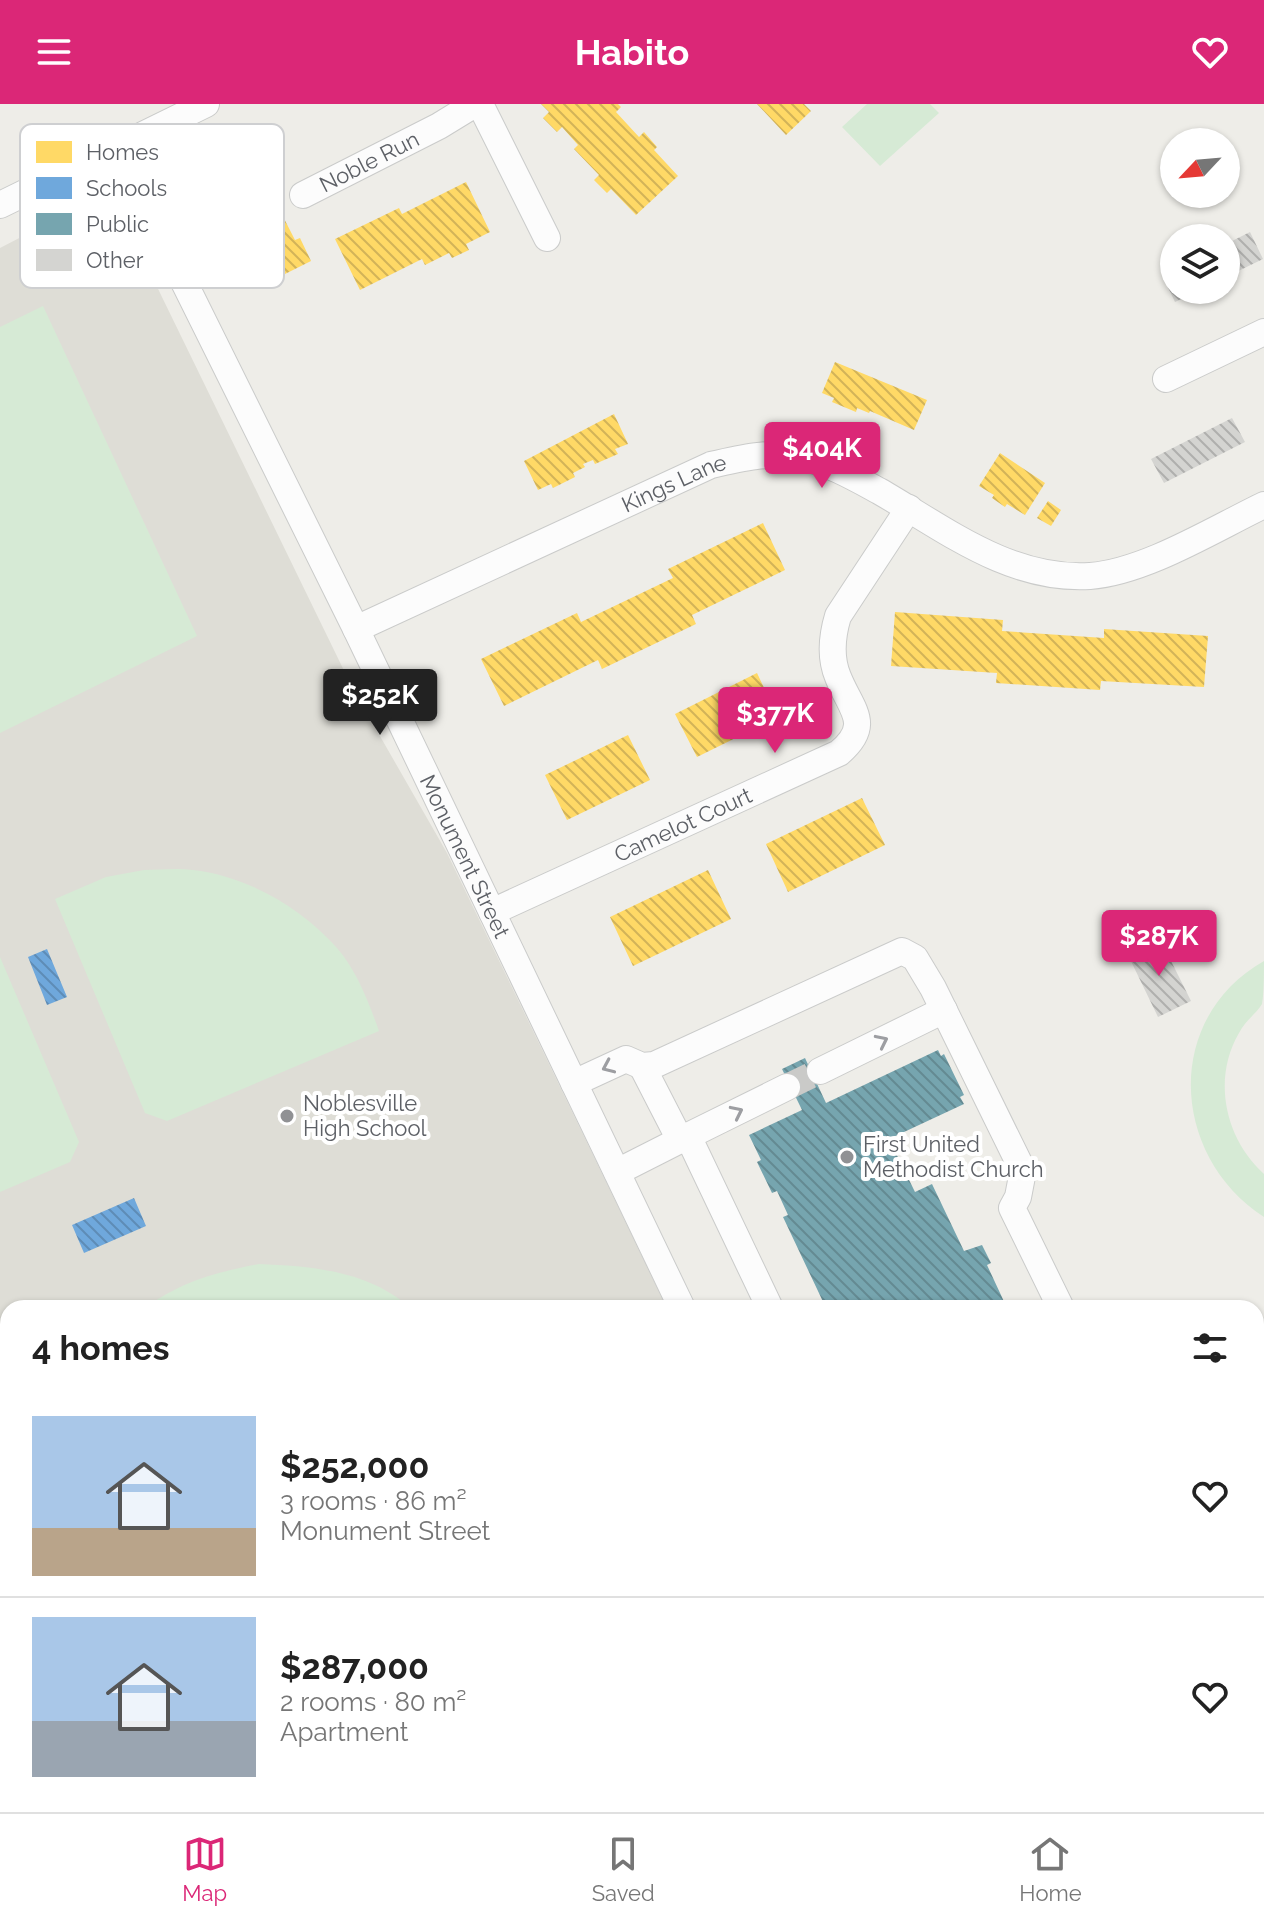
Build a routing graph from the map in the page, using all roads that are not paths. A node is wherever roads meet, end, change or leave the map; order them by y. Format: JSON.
{"nodes":[{"id":1,"x":206,"y":104,"type":"edge"},
{"id":2,"x":478,"y":104,"type":"edge"},
{"id":3,"x":165,"y":124,"type":"edge"},
{"id":4,"x":20,"y":195,"type":"edge"},
{"id":5,"x":303,"y":195,"type":"dead end"},
{"id":6,"x":0,"y":205,"type":"edge"},
{"id":7,"x":547,"y":238,"type":"dead end"},
{"id":8,"x":187,"y":288,"type":"edge"},
{"id":9,"x":1264,"y":332,"type":"edge"},
{"id":10,"x":1166,"y":379,"type":"dead end"},
{"id":11,"x":1264,"y":505,"type":"edge"},
{"id":12,"x":909,"y":508,"type":"junction"},
{"id":13,"x":356,"y":629,"type":"junction"},
{"id":14,"x":492,"y":912,"type":"junction"},
{"id":15,"x":944,"y":1010,"type":"junction"},
{"id":16,"x":642,"y":1066,"type":"junction"},
{"id":17,"x":820,"y":1071,"type":"tunnel mouth"},
{"id":18,"x":574,"y":1083,"type":"junction"},
{"id":19,"x":787,"y":1087,"type":"tunnel mouth"},
{"id":20,"x":684,"y":1138,"type":"junction"},
{"id":21,"x":617,"y":1172,"type":"junction"},
{"id":22,"x":678,"y":1300,"type":"edge"},
{"id":23,"x":766,"y":1300,"type":"edge"},
{"id":24,"x":1057,"y":1300,"type":"edge"}],
"edges":[{"from":1,"to":3,"type":"street"},
{"from":2,"to":5,"type":"street","name":"Noble Run"},
{"from":2,"to":7,"type":"street","name":"Noble Run"},
{"from":4,"to":6,"type":"street"},
{"from":8,"to":13,"type":"street","name":"Monument Street"},
{"from":9,"to":10,"type":"street"},
{"from":11,"to":12,"type":"street","name":"Kings Lane"},
{"from":12,"to":13,"type":"street","name":"Kings Lane"},
{"from":12,"to":14,"type":"street","name":"Camelot Court"},
{"from":13,"to":14,"type":"street","name":"Monument Street"},
{"from":14,"to":18,"type":"street","name":"Monument Street"},
{"from":15,"to":16,"type":"street"},
{"from":17,"to":15,"type":"street","one_way":true},
{"from":15,"to":24,"type":"street"},
{"from":16,"to":18,"type":"street","one_way":true},
{"from":16,"to":20,"type":"street"},
{"from":18,"to":21,"type":"street","name":"Monument Street"},
{"from":20,"to":19,"type":"street","one_way":true},
{"from":20,"to":21,"type":"street"},
{"from":20,"to":23,"type":"street"},
{"from":21,"to":22,"type":"street","name":"Monument Street"}]}
